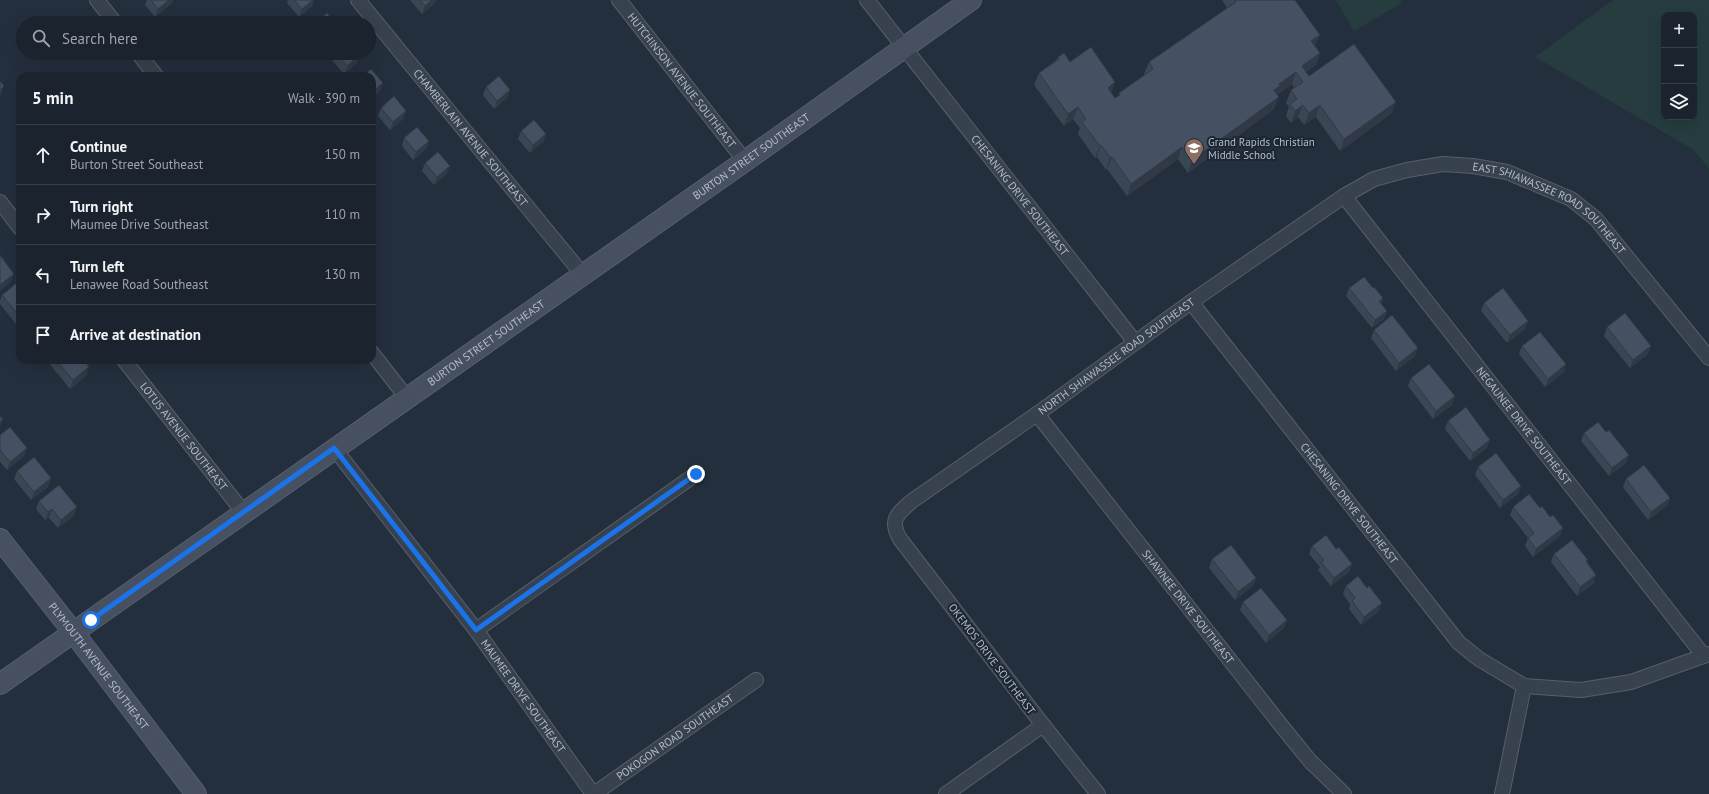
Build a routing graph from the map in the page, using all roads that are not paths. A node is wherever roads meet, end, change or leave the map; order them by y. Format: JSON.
{"nodes":[{"id":1,"x":97,"y":0,"type":"edge"},
{"id":2,"x":358,"y":0,"type":"edge"},
{"id":3,"x":619,"y":0,"type":"edge"},
{"id":4,"x":867,"y":0,"type":"edge"},
{"id":5,"x":971,"y":0,"type":"edge"},
{"id":6,"x":110,"y":16,"type":"edge"},
{"id":7,"x":371,"y":16,"type":"edge"},
{"id":8,"x":376,"y":22,"type":"edge"},
{"id":9,"x":904,"y":48,"type":"junction"},
{"id":10,"x":143,"y":60,"type":"edge"},
{"id":11,"x":153,"y":72,"type":"edge"},
{"id":12,"x":745,"y":161,"type":"junction"},
{"id":13,"x":1344,"y":196,"type":"junction"},
{"id":14,"x":0,"y":202,"type":"edge"},
{"id":15,"x":16,"y":223,"type":"edge"},
{"id":16,"x":583,"y":274,"type":"junction"},
{"id":17,"x":1191,"y":302,"type":"junction"},
{"id":18,"x":1135,"y":342,"type":"junction"},
{"id":19,"x":1709,"y":358,"type":"edge"},
{"id":20,"x":376,"y":359,"type":"edge"},
{"id":21,"x":127,"y":364,"type":"edge"},
{"id":22,"x":407,"y":398,"type":"junction"},
{"id":23,"x":1037,"y":414,"type":"junction"},
{"id":24,"x":334,"y":448,"type":"junction"},
{"id":25,"x":696,"y":474,"type":"dead end"},
{"id":26,"x":244,"y":513,"type":"junction"},
{"id":27,"x":894,"y":521,"type":"joint"},
{"id":28,"x":0,"y":539,"type":"edge"},
{"id":29,"x":476,"y":630,"type":"junction"},
{"id":30,"x":74,"y":632,"type":"junction"},
{"id":31,"x":1707,"y":655,"type":"edge"},
{"id":32,"x":756,"y":680,"type":"dead end"},
{"id":33,"x":0,"y":684,"type":"edge"},
{"id":34,"x":1524,"y":686,"type":"junction"},
{"id":35,"x":1043,"y":725,"type":"junction"},
{"id":36,"x":196,"y":794,"type":"edge"},
{"id":37,"x":593,"y":794,"type":"edge"},
{"id":38,"x":946,"y":794,"type":"edge"},
{"id":39,"x":1098,"y":794,"type":"edge"},
{"id":40,"x":1344,"y":794,"type":"edge"},
{"id":41,"x":1502,"y":794,"type":"edge"}],
"edges":[{"from":1,"to":6,"type":"street"},
{"from":2,"to":7,"type":"street","name":"CHAMBERLAIN AVENUE SOUTHEAST"},
{"from":3,"to":12,"type":"street","name":"HUTCHINSON AVENUE SOUTHEAST"},
{"from":4,"to":9,"type":"street","name":"CHESANING DRIVE SOUTHEAST"},
{"from":5,"to":9,"type":"main road","name":"BURTON STREET SOUTHEAST"},
{"from":8,"to":16,"type":"street","name":"CHAMBERLAIN AVENUE SOUTHEAST"},
{"from":9,"to":12,"type":"main road","name":"BURTON STREET SOUTHEAST"},
{"from":9,"to":18,"type":"street","name":"CHESANING DRIVE SOUTHEAST"},
{"from":10,"to":11,"type":"street"},
{"from":12,"to":16,"type":"main road","name":"BURTON STREET SOUTHEAST"},
{"from":13,"to":17,"type":"street","name":"NORTH SHIAWASSEE ROAD SOUTHEAST"},
{"from":13,"to":19,"type":"street","name":"EAST SHIAWASSEE ROAD SOUTHEAST"},
{"from":13,"to":31,"type":"street","name":"NEGAUNEE DRIVE SOUTHEAST"},
{"from":14,"to":15,"type":"street"},
{"from":16,"to":22,"type":"main road","name":"BURTON STREET SOUTHEAST"},
{"from":17,"to":18,"type":"street","name":"NORTH SHIAWASSEE ROAD SOUTHEAST"},
{"from":17,"to":34,"type":"street","name":"CHESANING DRIVE SOUTHEAST"},
{"from":18,"to":23,"type":"street","name":"NORTH SHIAWASSEE ROAD SOUTHEAST"},
{"from":20,"to":22,"type":"street"},
{"from":21,"to":26,"type":"street","name":"LOTUS AVENUE SOUTHEAST"},
{"from":22,"to":24,"type":"main road","name":"BURTON STREET SOUTHEAST"},
{"from":23,"to":27,"type":"street","name":"NORTH SHIAWASSEE ROAD SOUTHEAST"},
{"from":23,"to":40,"type":"street","name":"SHAWNEE DRIVE SOUTHEAST"},
{"from":24,"to":26,"type":"main road","name":"BURTON STREET SOUTHEAST"},
{"from":24,"to":29,"type":"street","name":"MAUMEE DRIVE SOUTHEAST"},
{"from":25,"to":29,"type":"street"},
{"from":26,"to":30,"type":"main road","name":"BURTON STREET SOUTHEAST"},
{"from":27,"to":35,"type":"street","name":"OKEMOS DRIVE SOUTHEAST"},
{"from":28,"to":30,"type":"main road","name":"PLYMOUTH AVENUE SOUTHEAST"},
{"from":29,"to":37,"type":"street","name":"MAUMEE DRIVE SOUTHEAST"},
{"from":30,"to":33,"type":"main road","name":"BURTON STREET SOUTHEAST"},
{"from":30,"to":36,"type":"main road","name":"PLYMOUTH AVENUE SOUTHEAST"},
{"from":31,"to":34,"type":"street"},
{"from":32,"to":37,"type":"street","name":"POKOGON ROAD SOUTHEAST"},
{"from":34,"to":41,"type":"street"},
{"from":35,"to":38,"type":"street"},
{"from":35,"to":39,"type":"street","name":"OKEMOS DRIVE SOUTHEAST"}]}
